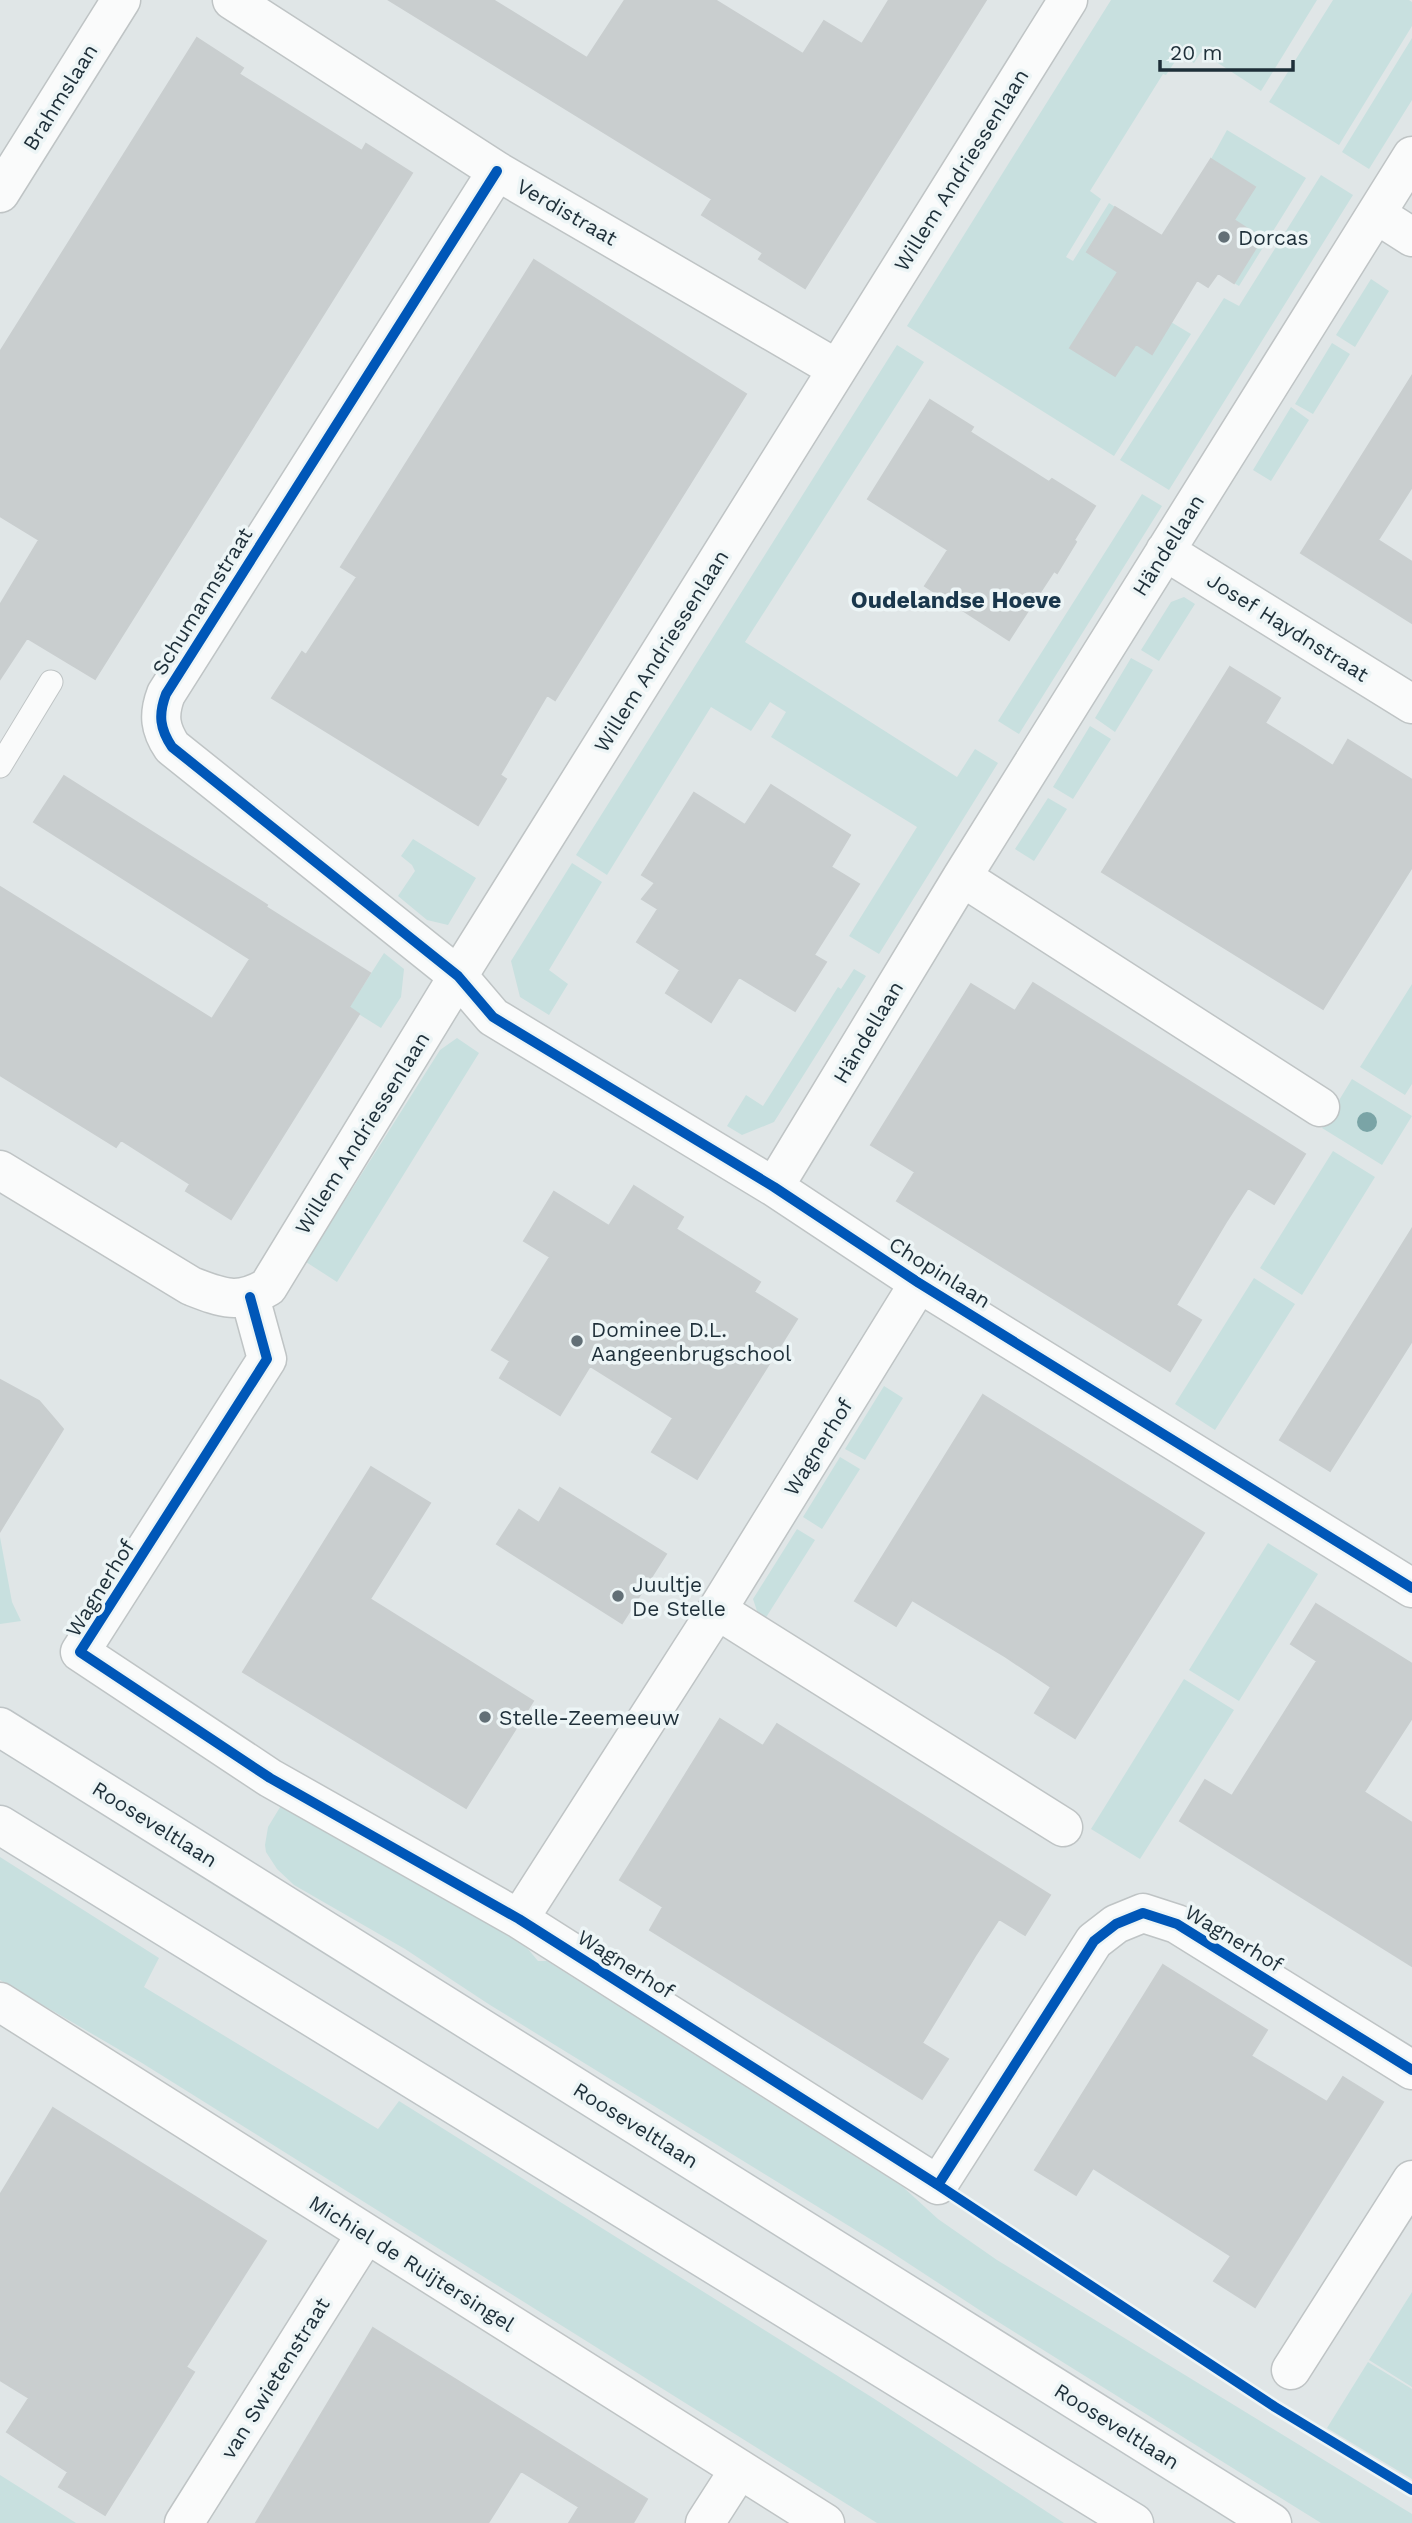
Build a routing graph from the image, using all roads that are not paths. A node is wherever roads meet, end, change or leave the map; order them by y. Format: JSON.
{"nodes":[{"id":1,"x":121,"y":0,"type":"edge"},
{"id":2,"x":232,"y":0,"type":"edge"},
{"id":3,"x":1068,"y":0,"type":"edge"},
{"id":4,"x":1412,"y":156,"type":"edge"},
{"id":5,"x":497,"y":171,"type":"junction"},
{"id":6,"x":0,"y":193,"type":"edge"},
{"id":7,"x":1376,"y":214,"type":"junction"},
{"id":8,"x":1412,"y":237,"type":"edge"},
{"id":9,"x":837,"y":369,"type":"junction"},
{"id":10,"x":1164,"y":551,"type":"junction"},
{"id":11,"x":51,"y":682,"type":"dead end"},
{"id":12,"x":1412,"y":704,"type":"edge"},
{"id":13,"x":0,"y":765,"type":"edge"},
{"id":14,"x":962,"y":877,"type":"junction"},
{"id":15,"x":458,"y":976,"type":"junction"},
{"id":16,"x":1320,"y":1107,"type":"dead end"},
{"id":17,"x":0,"y":1170,"type":"edge"},
{"id":18,"x":774,"y":1187,"type":"junction"},
{"id":19,"x":919,"y":1283,"type":"junction"},
{"id":20,"x":250,"y":1297,"type":"junction"},
{"id":21,"x":1412,"y":1588,"type":"edge"},
{"id":22,"x":718,"y":1610,"type":"junction"},
{"id":23,"x":0,"y":1727,"type":"edge"},
{"id":24,"x":0,"y":1825,"type":"edge"},
{"id":25,"x":1063,"y":1827,"type":"dead end"},
{"id":26,"x":519,"y":1919,"type":"junction"},
{"id":27,"x":3,"y":2012,"type":"edge"},
{"id":28,"x":1412,"y":2070,"type":"edge"},
{"id":29,"x":1412,"y":2180,"type":"edge"},
{"id":30,"x":366,"y":2234,"type":"junction"},
{"id":31,"x":1291,"y":2370,"type":"dead end"},
{"id":32,"x":739,"y":2470,"type":"junction"},
{"id":33,"x":184,"y":2523,"type":"edge"},
{"id":34,"x":705,"y":2523,"type":"edge"},
{"id":35,"x":825,"y":2523,"type":"edge"},
{"id":36,"x":1134,"y":2523,"type":"edge"},
{"id":37,"x":1272,"y":2523,"type":"edge"}],
"edges":[{"from":1,"to":6,"type":"street","name":"Brahmslaan"},
{"from":2,"to":5,"type":"street","name":"Verdistraat"},
{"from":3,"to":9,"type":"street","name":"Willem Andriessenlaan"},
{"from":4,"to":7,"type":"street","name":"Händellaan"},
{"from":5,"to":9,"type":"street","name":"Verdistraat"},
{"from":5,"to":15,"type":"street","name":"Schumannstraat"},
{"from":7,"to":8,"type":"street"},
{"from":7,"to":10,"type":"street","name":"Händellaan"},
{"from":9,"to":15,"type":"street","name":"Willem Andriessenlaan"},
{"from":10,"to":12,"type":"street","name":"Josef Haydnstraat"},
{"from":10,"to":14,"type":"street","name":"Händellaan"},
{"from":11,"to":13,"type":"lane"},
{"from":14,"to":16,"type":"street"},
{"from":14,"to":18,"type":"street","name":"Händellaan"},
{"from":15,"to":18,"type":"street","name":"Chopinlaan"},
{"from":15,"to":20,"type":"street","name":"Willem Andriessenlaan"},
{"from":17,"to":20,"type":"street"},
{"from":18,"to":19,"type":"street","name":"Chopinlaan"},
{"from":19,"to":21,"type":"street","name":"Chopinlaan"},
{"from":19,"to":22,"type":"street","name":"Wagnerhof"},
{"from":20,"to":26,"type":"street","name":"Wagnerhof"},
{"from":22,"to":25,"type":"street"},
{"from":22,"to":26,"type":"street","name":"Wagnerhof"},
{"from":23,"to":37,"type":"street","name":"Rooseveltlaan"},
{"from":24,"to":36,"type":"street"},
{"from":26,"to":28,"type":"street","name":"Wagnerhof"},
{"from":27,"to":30,"type":"street","name":"Michiel de Ruijtersingel"},
{"from":29,"to":31,"type":"street"},
{"from":30,"to":32,"type":"street","name":"Michiel de Ruijtersingel"},
{"from":30,"to":33,"type":"street","name":"van Swietenstraat"},
{"from":32,"to":34,"type":"street"},
{"from":32,"to":35,"type":"street","name":"Michiel de Ruijtersingel"}]}
